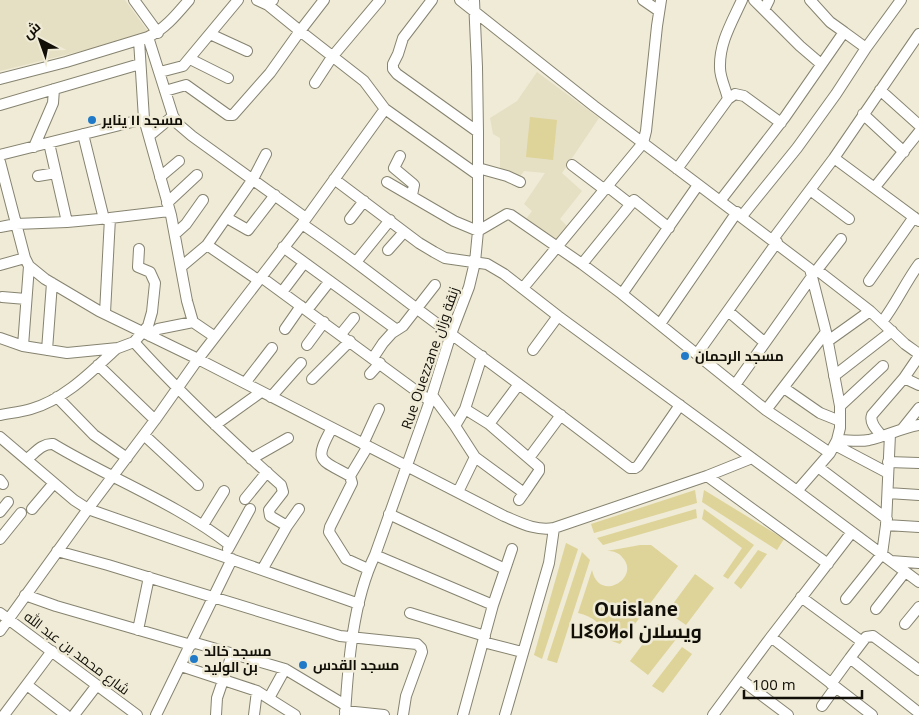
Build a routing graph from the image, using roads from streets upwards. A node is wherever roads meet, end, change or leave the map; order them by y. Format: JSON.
{"nodes":[{"id":1,"x":134,"y":0,"type":"edge"},
{"id":2,"x":189,"y":0,"type":"edge"},
{"id":3,"x":238,"y":0,"type":"edge"},
{"id":4,"x":257,"y":0,"type":"edge"},
{"id":5,"x":324,"y":0,"type":"edge"},
{"id":6,"x":380,"y":0,"type":"edge"},
{"id":7,"x":432,"y":0,"type":"edge"},
{"id":8,"x":460,"y":0,"type":"edge"},
{"id":9,"x":474,"y":0,"type":"edge"},
{"id":10,"x":643,"y":0,"type":"edge"},
{"id":11,"x":661,"y":0,"type":"edge"},
{"id":12,"x":742,"y":0,"type":"edge"},
{"id":13,"x":754,"y":0,"type":"edge"},
{"id":14,"x":810,"y":0,"type":"edge"},
{"id":15,"x":901,"y":0,"type":"edge"},
{"id":16,"x":270,"y":3,"type":"edge"},
{"id":17,"x":766,"y":5,"type":"edge"},
{"id":18,"x":474,"y":11,"type":"junction"},
{"id":19,"x":658,"y":11,"type":"junction"},
{"id":20,"x":300,"y":31,"type":"junction"},
{"id":21,"x":158,"y":32,"type":"junction"},
{"id":22,"x":844,"y":32,"type":"junction"},
{"id":23,"x":210,"y":34,"type":"junction"},
{"id":24,"x":919,"y":34,"type":"edge"},
{"id":25,"x":144,"y":39,"type":"junction"},
{"id":26,"x":866,"y":48,"type":"junction"},
{"id":27,"x":247,"y":52,"type":"dead end"},
{"id":28,"x":332,"y":57,"type":"junction"},
{"id":29,"x":187,"y":63,"type":"junction"},
{"id":30,"x":140,"y":64,"type":"junction"},
{"id":31,"x":821,"y":64,"type":"junction"},
{"id":32,"x":160,"y":72,"type":"junction"},
{"id":33,"x":228,"y":78,"type":"dead end"},
{"id":34,"x":0,"y":79,"type":"edge"},
{"id":35,"x":315,"y":83,"type":"dead end"},
{"id":36,"x":186,"y":85,"type":"junction"},
{"id":37,"x":54,"y":89,"type":"junction"},
{"id":38,"x":880,"y":90,"type":"junction"},
{"id":39,"x":166,"y":91,"type":"junction"},
{"id":40,"x":728,"y":99,"type":"junction"},
{"id":41,"x":0,"y":105,"type":"edge"},
{"id":42,"x":386,"y":109,"type":"junction"},
{"id":43,"x":863,"y":114,"type":"junction"},
{"id":44,"x":173,"y":116,"type":"junction"},
{"id":45,"x":144,"y":119,"type":"junction"},
{"id":46,"x":781,"y":123,"type":"junction"},
{"id":47,"x":478,"y":132,"type":"junction"},
{"id":48,"x":918,"y":132,"type":"edge"},
{"id":49,"x":83,"y":134,"type":"junction"},
{"id":50,"x":149,"y":136,"type":"junction"},
{"id":51,"x":49,"y":142,"type":"junction"},
{"id":52,"x":643,"y":143,"type":"junction"},
{"id":53,"x":34,"y":146,"type":"junction"},
{"id":54,"x":904,"y":152,"type":"junction"},
{"id":55,"x":266,"y":154,"type":"dead end"},
{"id":56,"x":0,"y":155,"type":"edge"},
{"id":57,"x":400,"y":156,"type":"dead end"},
{"id":58,"x":834,"y":158,"type":"junction"},
{"id":59,"x":179,"y":161,"type":"dead end"},
{"id":60,"x":0,"y":162,"type":"edge"},
{"id":61,"x":572,"y":165,"type":"dead end"},
{"id":62,"x":677,"y":169,"type":"junction"},
{"id":63,"x":478,"y":172,"type":"junction"},
{"id":64,"x":56,"y":173,"type":"junction"},
{"id":65,"x":197,"y":175,"type":"dead end"},
{"id":66,"x":38,"y":176,"type":"dead end"},
{"id":67,"x":160,"y":177,"type":"junction"},
{"id":68,"x":253,"y":179,"type":"junction"},
{"id":69,"x":334,"y":179,"type":"junction"},
{"id":70,"x":387,"y":182,"type":"dead end"},
{"id":71,"x":520,"y":182,"type":"dead end"},
{"id":72,"x":698,"y":185,"type":"junction"},
{"id":73,"x":875,"y":187,"type":"junction"},
{"id":74,"x":606,"y":188,"type":"junction"},
{"id":75,"x":810,"y":190,"type":"junction"},
{"id":76,"x":275,"y":195,"type":"junction"},
{"id":77,"x":412,"y":195,"type":"junction"},
{"id":78,"x":204,"y":200,"type":"dead end"},
{"id":79,"x":364,"y":201,"type":"junction"},
{"id":80,"x":720,"y":201,"type":"junction"},
{"id":81,"x":630,"y":204,"type":"junction"},
{"id":82,"x":168,"y":207,"type":"junction"},
{"id":83,"x":739,"y":214,"type":"junction"},
{"id":84,"x":107,"y":218,"type":"junction"},
{"id":85,"x":227,"y":218,"type":"junction"},
{"id":86,"x":350,"y":219,"type":"dead end"},
{"id":87,"x":849,"y":219,"type":"dead end"},
{"id":88,"x":916,"y":219,"type":"edge"},
{"id":89,"x":390,"y":220,"type":"junction"},
{"id":90,"x":304,"y":221,"type":"junction"},
{"id":91,"x":67,"y":222,"type":"junction"},
{"id":92,"x":16,"y":224,"type":"junction"},
{"id":93,"x":0,"y":227,"type":"edge"},
{"id":94,"x":669,"y":228,"type":"junction"},
{"id":95,"x":478,"y":231,"type":"junction"},
{"id":96,"x":404,"y":232,"type":"junction"},
{"id":97,"x":175,"y":234,"type":"junction"},
{"id":98,"x":841,"y":239,"type":"dead end"},
{"id":99,"x":775,"y":241,"type":"junction"},
{"id":100,"x":207,"y":244,"type":"junction"},
{"id":101,"x":283,"y":247,"type":"junction"},
{"id":102,"x":555,"y":247,"type":"junction"},
{"id":103,"x":139,"y":249,"type":"dead end"},
{"id":104,"x":388,"y":250,"type":"dead end"},
{"id":105,"x":27,"y":262,"type":"junction"},
{"id":106,"x":356,"y":262,"type":"junction"},
{"id":107,"x":475,"y":262,"type":"junction"},
{"id":108,"x":304,"y":263,"type":"junction"},
{"id":109,"x":582,"y":264,"type":"junction"},
{"id":110,"x":919,"y":264,"type":"edge"},
{"id":111,"x":0,"y":265,"type":"edge"},
{"id":112,"x":180,"y":267,"type":"junction"},
{"id":113,"x":815,"y":272,"type":"junction"},
{"id":114,"x":259,"y":278,"type":"junction"},
{"id":115,"x":869,"y":281,"type":"dead end"},
{"id":116,"x":52,"y":282,"type":"junction"},
{"id":117,"x":329,"y":282,"type":"junction"},
{"id":118,"x":435,"y":285,"type":"dead end"},
{"id":119,"x":523,"y":288,"type":"junction"},
{"id":120,"x":282,"y":292,"type":"junction"},
{"id":121,"x":622,"y":294,"type":"junction"},
{"id":122,"x":2,"y":297,"type":"dead end"},
{"id":123,"x":26,"y":299,"type":"junction"},
{"id":124,"x":304,"y":308,"type":"junction"},
{"id":125,"x":417,"y":308,"type":"junction"},
{"id":126,"x":728,"y":311,"type":"junction"},
{"id":127,"x":870,"y":311,"type":"junction"},
{"id":128,"x":105,"y":314,"type":"junction"},
{"id":129,"x":558,"y":316,"type":"junction"},
{"id":130,"x":354,"y":318,"type":"dead end"},
{"id":131,"x":193,"y":322,"type":"junction"},
{"id":132,"x":324,"y":322,"type":"junction"},
{"id":133,"x":882,"y":322,"type":"junction"},
{"id":134,"x":660,"y":324,"type":"junction"},
{"id":135,"x":285,"y":329,"type":"dead end"},
{"id":136,"x":397,"y":330,"type":"junction"},
{"id":137,"x":892,"y":331,"type":"junction"},
{"id":138,"x":147,"y":334,"type":"junction"},
{"id":139,"x":340,"y":334,"type":"junction"},
{"id":140,"x":450,"y":334,"type":"junction"},
{"id":141,"x":827,"y":336,"type":"junction"},
{"id":142,"x":215,"y":337,"type":"junction"},
{"id":143,"x":0,"y":338,"type":"edge"},
{"id":144,"x":350,"y":341,"type":"junction"},
{"id":145,"x":134,"y":342,"type":"junction"},
{"id":146,"x":764,"y":342,"type":"junction"},
{"id":147,"x":307,"y":345,"type":"dead end"},
{"id":148,"x":23,"y":346,"type":"junction"},
{"id":149,"x":118,"y":348,"type":"junction"},
{"id":150,"x":272,"y":348,"type":"dead end"},
{"id":151,"x":47,"y":350,"type":"junction"},
{"id":152,"x":533,"y":350,"type":"dead end"},
{"id":153,"x":697,"y":354,"type":"junction"},
{"id":154,"x":919,"y":355,"type":"edge"},
{"id":155,"x":482,"y":356,"type":"junction"},
{"id":156,"x":198,"y":359,"type":"junction"},
{"id":157,"x":376,"y":360,"type":"junction"},
{"id":158,"x":301,"y":363,"type":"dead end"},
{"id":159,"x":98,"y":365,"type":"junction"},
{"id":160,"x":883,"y":366,"type":"dead end"},
{"id":161,"x":370,"y":374,"type":"dead end"},
{"id":162,"x":834,"y":376,"type":"junction"},
{"id":163,"x":904,"y":378,"type":"junction"},
{"id":164,"x":312,"y":379,"type":"dead end"},
{"id":165,"x":245,"y":383,"type":"junction"},
{"id":166,"x":519,"y":384,"type":"junction"},
{"id":167,"x":735,"y":385,"type":"junction"},
{"id":168,"x":919,"y":385,"type":"edge"},
{"id":169,"x":176,"y":388,"type":"junction"},
{"id":170,"x":784,"y":388,"type":"junction"},
{"id":171,"x":261,"y":392,"type":"junction"},
{"id":172,"x":56,"y":397,"type":"junction"},
{"id":173,"x":272,"y":397,"type":"junction"},
{"id":174,"x":431,"y":398,"type":"junction"},
{"id":175,"x":680,"y":405,"type":"junction"},
{"id":176,"x":840,"y":406,"type":"junction"},
{"id":177,"x":919,"y":408,"type":"edge"},
{"id":178,"x":378,"y":409,"type":"dead end"},
{"id":179,"x":465,"y":409,"type":"junction"},
{"id":180,"x":766,"y":410,"type":"junction"},
{"id":181,"x":0,"y":415,"type":"edge"},
{"id":182,"x":561,"y":415,"type":"junction"},
{"id":183,"x":155,"y":420,"type":"junction"},
{"id":184,"x":840,"y":421,"type":"junction"},
{"id":185,"x":489,"y":424,"type":"junction"},
{"id":186,"x":215,"y":425,"type":"junction"},
{"id":187,"x":919,"y":425,"type":"edge"},
{"id":188,"x":455,"y":426,"type":"junction"},
{"id":189,"x":332,"y":428,"type":"junction"},
{"id":190,"x":903,"y":428,"type":"junction"},
{"id":191,"x":144,"y":435,"type":"junction"},
{"id":192,"x":886,"y":435,"type":"junction"},
{"id":193,"x":0,"y":437,"type":"edge"},
{"id":194,"x":288,"y":438,"type":"dead end"},
{"id":195,"x":365,"y":445,"type":"junction"},
{"id":196,"x":834,"y":446,"type":"junction"},
{"id":197,"x":475,"y":457,"type":"junction"},
{"id":198,"x":127,"y":458,"type":"junction"},
{"id":199,"x":529,"y":458,"type":"junction"},
{"id":200,"x":752,"y":458,"type":"junction"},
{"id":201,"x":27,"y":459,"type":"junction"},
{"id":202,"x":252,"y":459,"type":"junction"},
{"id":203,"x":919,"y":463,"type":"edge"},
{"id":204,"x":407,"y":466,"type":"junction"},
{"id":205,"x":818,"y":467,"type":"junction"},
{"id":206,"x":888,"y":468,"type":"junction"},
{"id":207,"x":267,"y":472,"type":"junction"},
{"id":208,"x":350,"y":476,"type":"junction"},
{"id":209,"x":707,"y":476,"type":"junction"},
{"id":210,"x":112,"y":477,"type":"junction"},
{"id":211,"x":54,"y":483,"type":"junction"},
{"id":212,"x":198,"y":485,"type":"dead end"},
{"id":213,"x":797,"y":490,"type":"junction"},
{"id":214,"x":224,"y":491,"type":"dead end"},
{"id":215,"x":458,"y":492,"type":"junction"},
{"id":216,"x":888,"y":493,"type":"junction"},
{"id":217,"x":919,"y":495,"type":"edge"},
{"id":218,"x":245,"y":499,"type":"dead end"},
{"id":219,"x":8,"y":502,"type":"dead end"},
{"id":220,"x":32,"y":509,"type":"dead end"},
{"id":221,"x":88,"y":509,"type":"junction"},
{"id":222,"x":250,"y":509,"type":"dead end"},
{"id":223,"x":299,"y":509,"type":"dead end"},
{"id":224,"x":0,"y":512,"type":"edge"},
{"id":225,"x":21,"y":513,"type":"dead end"},
{"id":226,"x":389,"y":514,"type":"junction"},
{"id":227,"x":886,"y":522,"type":"junction"},
{"id":228,"x":203,"y":525,"type":"junction"},
{"id":229,"x":287,"y":526,"type":"junction"},
{"id":230,"x":919,"y":527,"type":"edge"},
{"id":231,"x":554,"y":528,"type":"junction"},
{"id":232,"x":852,"y":532,"type":"junction"},
{"id":233,"x":0,"y":539,"type":"edge"},
{"id":234,"x":230,"y":545,"type":"junction"},
{"id":235,"x":512,"y":549,"type":"dead end"},
{"id":236,"x":57,"y":552,"type":"junction"},
{"id":237,"x":882,"y":554,"type":"junction"},
{"id":238,"x":374,"y":556,"type":"junction"},
{"id":239,"x":228,"y":558,"type":"junction"},
{"id":240,"x":891,"y":561,"type":"junction"},
{"id":241,"x":919,"y":563,"type":"edge"},
{"id":242,"x":828,"y":564,"type":"junction"},
{"id":243,"x":368,"y":569,"type":"junction"},
{"id":244,"x":505,"y":569,"type":"junction"},
{"id":245,"x":262,"y":570,"type":"junction"},
{"id":246,"x":905,"y":572,"type":"junction"},
{"id":247,"x":149,"y":577,"type":"junction"},
{"id":248,"x":919,"y":582,"type":"edge"},
{"id":249,"x":25,"y":595,"type":"junction"},
{"id":250,"x":802,"y":597,"type":"junction"},
{"id":251,"x":214,"y":598,"type":"junction"},
{"id":252,"x":846,"y":599,"type":"dead end"},
{"id":253,"x":359,"y":604,"type":"junction"},
{"id":254,"x":493,"y":605,"type":"junction"},
{"id":255,"x":919,"y":607,"type":"edge"},
{"id":256,"x":876,"y":609,"type":"dead end"},
{"id":257,"x":0,"y":613,"type":"edge"},
{"id":258,"x":410,"y":613,"type":"dead end"},
{"id":259,"x":9,"y":619,"type":"junction"},
{"id":260,"x":905,"y":624,"type":"dead end"},
{"id":261,"x":138,"y":630,"type":"junction"},
{"id":262,"x":0,"y":631,"type":"edge"},
{"id":263,"x":353,"y":637,"type":"junction"},
{"id":264,"x":771,"y":637,"type":"junction"},
{"id":265,"x":484,"y":639,"type":"junction"},
{"id":266,"x":862,"y":641,"type":"junction"},
{"id":267,"x":192,"y":644,"type":"junction"},
{"id":268,"x":52,"y":652,"type":"junction"},
{"id":269,"x":522,"y":652,"type":"junction"},
{"id":270,"x":232,"y":654,"type":"junction"},
{"id":271,"x":850,"y":658,"type":"junction"},
{"id":272,"x":181,"y":666,"type":"junction"},
{"id":273,"x":284,"y":669,"type":"junction"},
{"id":274,"x":919,"y":670,"type":"edge"},
{"id":275,"x":222,"y":679,"type":"junction"},
{"id":276,"x":740,"y":679,"type":"junction"},
{"id":277,"x":27,"y":685,"type":"junction"},
{"id":278,"x":97,"y":685,"type":"junction"},
{"id":279,"x":833,"y":686,"type":"junction"},
{"id":280,"x":257,"y":690,"type":"junction"},
{"id":281,"x":269,"y":698,"type":"junction"},
{"id":282,"x":822,"y":706,"type":"dead end"},
{"id":283,"x":345,"y":710,"type":"edge"},
{"id":284,"x":53,"y":711,"type":"edge"},
{"id":285,"x":776,"y":711,"type":"edge"},
{"id":286,"x":919,"y":712,"type":"edge"},
{"id":287,"x":867,"y":713,"type":"edge"},
{"id":288,"x":4,"y":715,"type":"edge"},
{"id":289,"x":66,"y":715,"type":"edge"},
{"id":290,"x":74,"y":715,"type":"edge"},
{"id":291,"x":136,"y":715,"type":"edge"},
{"id":292,"x":156,"y":715,"type":"edge"},
{"id":293,"x":216,"y":715,"type":"edge"},
{"id":294,"x":254,"y":715,"type":"edge"},
{"id":295,"x":295,"y":715,"type":"edge"},
{"id":296,"x":384,"y":715,"type":"edge"},
{"id":297,"x":403,"y":715,"type":"edge"},
{"id":298,"x":463,"y":715,"type":"edge"},
{"id":299,"x":505,"y":715,"type":"edge"},
{"id":300,"x":713,"y":715,"type":"edge"},
{"id":301,"x":788,"y":715,"type":"edge"},
{"id":302,"x":916,"y":715,"type":"edge"}],
"edges":[{"from":1,"to":21,"type":"street"},
{"from":2,"to":21,"type":"street"},
{"from":3,"to":23,"type":"street"},
{"from":4,"to":16,"type":"street"},
{"from":5,"to":20,"type":"street"},
{"from":6,"to":28,"type":"street"},
{"from":7,"to":47,"type":"street"},
{"from":8,"to":18,"type":"street"},
{"from":9,"to":18,"type":"street","name":"Rue Ouezzane زنقة وزان"},
{"from":10,"to":19,"type":"street"},
{"from":11,"to":19,"type":"street"},
{"from":12,"to":40,"type":"street"},
{"from":13,"to":17,"type":"street"},
{"from":14,"to":22,"type":"street"},
{"from":15,"to":26,"type":"street"},
{"from":16,"to":20,"type":"street"},
{"from":17,"to":31,"type":"street"},
{"from":18,"to":47,"type":"street","name":"Rue Ouezzane زنقة وزان"},
{"from":18,"to":52,"type":"street"},
{"from":19,"to":52,"type":"street"},
{"from":20,"to":28,"type":"street"},
{"from":20,"to":36,"type":"street"},
{"from":21,"to":25,"type":"street"},
{"from":22,"to":26,"type":"street"},
{"from":22,"to":31,"type":"street"},
{"from":23,"to":27,"type":"street"},
{"from":23,"to":29,"type":"street"},
{"from":24,"to":38,"type":"street"},
{"from":25,"to":30,"type":"street"},
{"from":25,"to":32,"type":"street"},
{"from":25,"to":34,"type":"street"},
{"from":26,"to":83,"type":"street"},
{"from":28,"to":35,"type":"street"},
{"from":28,"to":42,"type":"street"},
{"from":29,"to":32,"type":"street"},
{"from":29,"to":33,"type":"street"},
{"from":29,"to":36,"type":"street"},
{"from":30,"to":37,"type":"street"},
{"from":30,"to":45,"type":"street"},
{"from":31,"to":46,"type":"street"},
{"from":32,"to":39,"type":"street"},
{"from":36,"to":39,"type":"street"},
{"from":37,"to":41,"type":"street"},
{"from":37,"to":53,"type":"street"},
{"from":38,"to":43,"type":"street"},
{"from":38,"to":48,"type":"street"},
{"from":39,"to":44,"type":"street"},
{"from":40,"to":46,"type":"street"},
{"from":40,"to":62,"type":"street"},
{"from":42,"to":63,"type":"street"},
{"from":42,"to":69,"type":"street"},
{"from":43,"to":54,"type":"street"},
{"from":43,"to":58,"type":"street"},
{"from":44,"to":50,"type":"street"},
{"from":44,"to":68,"type":"street"},
{"from":45,"to":49,"type":"street"},
{"from":45,"to":50,"type":"street"},
{"from":46,"to":80,"type":"street"},
{"from":47,"to":63,"type":"street","name":"Rue Ouezzane زنقة وزان"},
{"from":48,"to":54,"type":"street"},
{"from":49,"to":51,"type":"street"},
{"from":49,"to":84,"type":"street"},
{"from":50,"to":67,"type":"street"},
{"from":51,"to":53,"type":"street"},
{"from":51,"to":64,"type":"street"},
{"from":52,"to":62,"type":"street"},
{"from":52,"to":74,"type":"street"},
{"from":53,"to":56,"type":"street"},
{"from":54,"to":73,"type":"street"},
{"from":55,"to":68,"type":"street"},
{"from":57,"to":77,"type":"street"},
{"from":58,"to":73,"type":"street"},
{"from":58,"to":75,"type":"street"},
{"from":59,"to":67,"type":"street"},
{"from":60,"to":92,"type":"street"},
{"from":61,"to":74,"type":"street"},
{"from":62,"to":72,"type":"street"},
{"from":63,"to":71,"type":"street"},
{"from":63,"to":95,"type":"street","name":"Rue Ouezzane زنقة وزان"},
{"from":64,"to":66,"type":"street"},
{"from":64,"to":91,"type":"street"},
{"from":65,"to":82,"type":"street"},
{"from":67,"to":82,"type":"street"},
{"from":68,"to":76,"type":"street"},
{"from":68,"to":85,"type":"street"},
{"from":69,"to":79,"type":"street"},
{"from":69,"to":90,"type":"street"},
{"from":70,"to":77,"type":"street"},
{"from":72,"to":80,"type":"street"},
{"from":72,"to":94,"type":"street"},
{"from":73,"to":88,"type":"street"},
{"from":74,"to":81,"type":"street"},
{"from":74,"to":102,"type":"street"},
{"from":75,"to":87,"type":"street"},
{"from":75,"to":99,"type":"street"},
{"from":76,"to":85,"type":"street"},
{"from":76,"to":90,"type":"street"},
{"from":77,"to":95,"type":"street"},
{"from":78,"to":97,"type":"street"},
{"from":79,"to":86,"type":"street"},
{"from":79,"to":89,"type":"street"},
{"from":80,"to":83,"type":"street"},
{"from":81,"to":94,"type":"street"},
{"from":81,"to":109,"type":"street"},
{"from":82,"to":84,"type":"street"},
{"from":82,"to":97,"type":"street"},
{"from":83,"to":99,"type":"street"},
{"from":83,"to":134,"type":"street"},
{"from":84,"to":91,"type":"street"},
{"from":84,"to":128,"type":"street"},
{"from":85,"to":100,"type":"street"},
{"from":88,"to":115,"type":"street"},
{"from":89,"to":96,"type":"street"},
{"from":89,"to":106,"type":"street"},
{"from":90,"to":101,"type":"street"},
{"from":90,"to":106,"type":"street"},
{"from":91,"to":92,"type":"street"},
{"from":92,"to":93,"type":"street"},
{"from":92,"to":105,"type":"street"},
{"from":94,"to":121,"type":"street"},
{"from":95,"to":102,"type":"street"},
{"from":95,"to":107,"type":"street","name":"Rue Ouezzane زنقة وزان"},
{"from":96,"to":104,"type":"street"},
{"from":96,"to":107,"type":"street"},
{"from":97,"to":112,"type":"street"},
{"from":98,"to":113,"type":"street"},
{"from":99,"to":113,"type":"street"},
{"from":99,"to":126,"type":"street"},
{"from":100,"to":112,"type":"street"},
{"from":100,"to":114,"type":"street"},
{"from":101,"to":108,"type":"street"},
{"from":101,"to":114,"type":"street"},
{"from":102,"to":109,"type":"street"},
{"from":102,"to":119,"type":"street"},
{"from":103,"to":138,"type":"street"},
{"from":105,"to":111,"type":"street"},
{"from":105,"to":116,"type":"street"},
{"from":105,"to":123,"type":"street"},
{"from":106,"to":125,"type":"street"},
{"from":107,"to":119,"type":"street"},
{"from":107,"to":140,"type":"street","name":"Rue Ouezzane زنقة وزان"},
{"from":108,"to":117,"type":"street"},
{"from":108,"to":120,"type":"street"},
{"from":109,"to":121,"type":"street"},
{"from":110,"to":133,"type":"street"},
{"from":112,"to":131,"type":"street"},
{"from":113,"to":127,"type":"street"},
{"from":113,"to":141,"type":"street"},
{"from":113,"to":146,"type":"street"},
{"from":114,"to":120,"type":"street"},
{"from":114,"to":142,"type":"street"},
{"from":116,"to":128,"type":"street"},
{"from":116,"to":151,"type":"street"},
{"from":117,"to":124,"type":"street"},
{"from":117,"to":136,"type":"street"},
{"from":118,"to":125,"type":"street"},
{"from":119,"to":129,"type":"street"},
{"from":120,"to":124,"type":"street"},
{"from":121,"to":134,"type":"street"},
{"from":122,"to":123,"type":"street"},
{"from":123,"to":148,"type":"street"},
{"from":124,"to":132,"type":"street"},
{"from":124,"to":135,"type":"street"},
{"from":125,"to":136,"type":"street"},
{"from":125,"to":140,"type":"street"},
{"from":126,"to":146,"type":"street"},
{"from":126,"to":153,"type":"street"},
{"from":127,"to":133,"type":"street"},
{"from":127,"to":141,"type":"street"},
{"from":128,"to":138,"type":"street"},
{"from":129,"to":152,"type":"street"},
{"from":129,"to":175,"type":"street"},
{"from":130,"to":139,"type":"street"},
{"from":131,"to":138,"type":"street"},
{"from":131,"to":142,"type":"street"},
{"from":132,"to":139,"type":"street"},
{"from":132,"to":147,"type":"street"},
{"from":133,"to":137,"type":"street"},
{"from":134,"to":153,"type":"street"},
{"from":136,"to":157,"type":"street"},
{"from":137,"to":154,"type":"street"},
{"from":137,"to":162,"type":"street"},
{"from":138,"to":145,"type":"street"},
{"from":138,"to":156,"type":"street"},
{"from":139,"to":144,"type":"street"},
{"from":140,"to":155,"type":"street"},
{"from":140,"to":174,"type":"street","name":"Rue Ouezzane زنقة وزان"},
{"from":141,"to":162,"type":"street"},
{"from":141,"to":170,"type":"street"},
{"from":142,"to":156,"type":"street"},
{"from":143,"to":148,"type":"street"},
{"from":144,"to":157,"type":"street"},
{"from":144,"to":164,"type":"street"},
{"from":145,"to":149,"type":"street"},
{"from":145,"to":169,"type":"street"},
{"from":146,"to":167,"type":"street"},
{"from":148,"to":151,"type":"street"},
{"from":149,"to":151,"type":"street"},
{"from":149,"to":159,"type":"street"},
{"from":150,"to":165,"type":"street"},
{"from":153,"to":167,"type":"street"},
{"from":154,"to":163,"type":"street"},
{"from":155,"to":166,"type":"street"},
{"from":155,"to":179,"type":"street"},
{"from":156,"to":165,"type":"street"},
{"from":156,"to":169,"type":"street"},
{"from":157,"to":161,"type":"street"},
{"from":157,"to":174,"type":"street"},
{"from":158,"to":173,"type":"street"},
{"from":159,"to":172,"type":"street"},
{"from":159,"to":183,"type":"street"},
{"from":160,"to":176,"type":"street"},
{"from":162,"to":176,"type":"street"},
{"from":163,"to":168,"type":"street"},
{"from":163,"to":192,"type":"street"},
{"from":165,"to":171,"type":"street"},
{"from":166,"to":182,"type":"street"},
{"from":166,"to":185,"type":"street"},
{"from":167,"to":180,"type":"street"},
{"from":169,"to":183,"type":"street"},
{"from":169,"to":186,"type":"street"},
{"from":170,"to":180,"type":"street"},
{"from":170,"to":184,"type":"street"},
{"from":171,"to":173,"type":"street"},
{"from":171,"to":186,"type":"street"},
{"from":172,"to":181,"type":"street"},
{"from":172,"to":198,"type":"street"},
{"from":173,"to":189,"type":"street"},
{"from":174,"to":188,"type":"street"},
{"from":174,"to":204,"type":"street","name":"Rue Ouezzane زنقة وزان"},
{"from":175,"to":182,"type":"street"},
{"from":175,"to":200,"type":"street"},
{"from":176,"to":184,"type":"street"},
{"from":177,"to":190,"type":"street"},
{"from":178,"to":195,"type":"street"},
{"from":179,"to":185,"type":"street"},
{"from":179,"to":188,"type":"street"},
{"from":180,"to":196,"type":"street"},
{"from":182,"to":199,"type":"street"},
{"from":183,"to":191,"type":"street"},
{"from":184,"to":196,"type":"street"},
{"from":185,"to":199,"type":"street"},
{"from":186,"to":202,"type":"street"},
{"from":187,"to":190,"type":"street"},
{"from":188,"to":197,"type":"street"},
{"from":189,"to":195,"type":"street"},
{"from":189,"to":208,"type":"street"},
{"from":190,"to":192,"type":"street"},
{"from":191,"to":198,"type":"street"},
{"from":191,"to":212,"type":"street"},
{"from":192,"to":196,"type":"street"},
{"from":192,"to":206,"type":"street"},
{"from":193,"to":201,"type":"street"},
{"from":194,"to":202,"type":"street"},
{"from":195,"to":204,"type":"street"},
{"from":195,"to":208,"type":"street"},
{"from":196,"to":205,"type":"street"},
{"from":196,"to":206,"type":"street"},
{"from":197,"to":199,"type":"street"},
{"from":197,"to":215,"type":"street"},
{"from":198,"to":210,"type":"street"},
{"from":200,"to":209,"type":"street"},
{"from":200,"to":213,"type":"street"},
{"from":201,"to":210,"type":"street"},
{"from":201,"to":211,"type":"street"},
{"from":202,"to":207,"type":"street"},
{"from":203,"to":206,"type":"street"},
{"from":204,"to":215,"type":"street"},
{"from":204,"to":226,"type":"street","name":"Rue Ouezzane زنقة وزان"},
{"from":205,"to":213,"type":"street"},
{"from":205,"to":227,"type":"street"},
{"from":206,"to":216,"type":"street"},
{"from":207,"to":218,"type":"street"},
{"from":207,"to":229,"type":"street"},
{"from":208,"to":243,"type":"street"},
{"from":209,"to":231,"type":"street"},
{"from":209,"to":242,"type":"street"},
{"from":210,"to":221,"type":"street"},
{"from":210,"to":228,"type":"street"},
{"from":211,"to":220,"type":"street"},
{"from":211,"to":221,"type":"street"},
{"from":213,"to":232,"type":"street"},
{"from":214,"to":228,"type":"street"},
{"from":215,"to":231,"type":"street"},
{"from":216,"to":217,"type":"street"},
{"from":216,"to":227,"type":"street"},
{"from":219,"to":224,"type":"street"},
{"from":221,"to":236,"type":"street"},
{"from":221,"to":239,"type":"street"},
{"from":222,"to":234,"type":"street"},
{"from":223,"to":229,"type":"street"},
{"from":225,"to":233,"type":"street"},
{"from":226,"to":238,"type":"street","name":"Rue Ouezzane زنقة وزان"},
{"from":226,"to":244,"type":"street"},
{"from":227,"to":230,"type":"street"},
{"from":227,"to":237,"type":"street"},
{"from":228,"to":234,"type":"street"},
{"from":229,"to":245,"type":"street"},
{"from":231,"to":269,"type":"street"},
{"from":232,"to":237,"type":"street"},
{"from":232,"to":242,"type":"street"},
{"from":234,"to":239,"type":"street"},
{"from":235,"to":244,"type":"street"},
{"from":236,"to":247,"type":"street"},
{"from":236,"to":249,"type":"street"},
{"from":237,"to":240,"type":"street"},
{"from":237,"to":252,"type":"street"},
{"from":238,"to":243,"type":"street","name":"Rue Ouezzane زنقة وزان"},
{"from":238,"to":254,"type":"street"},
{"from":239,"to":245,"type":"street"},
{"from":239,"to":251,"type":"street"},
{"from":240,"to":241,"type":"street"},
{"from":240,"to":246,"type":"street"},
{"from":242,"to":250,"type":"street"},
{"from":243,"to":253,"type":"street","name":"Rue Ouezzane زنقة وزان"},
{"from":244,"to":254,"type":"street"},
{"from":245,"to":253,"type":"street"},
{"from":246,"to":248,"type":"street"},
{"from":246,"to":256,"type":"street"},
{"from":247,"to":251,"type":"street"},
{"from":247,"to":261,"type":"street"},
{"from":249,"to":259,"type":"street"},
{"from":249,"to":261,"type":"street"},
{"from":250,"to":264,"type":"street"},
{"from":250,"to":266,"type":"street"},
{"from":251,"to":263,"type":"street"},
{"from":251,"to":267,"type":"street"},
{"from":253,"to":263,"type":"street","name":"Rue Ouezzane زنقة وزان"},
{"from":254,"to":265,"type":"street"},
{"from":255,"to":260,"type":"street"},
{"from":257,"to":259,"type":"street","name":"شارع محمد بن عبد الله"},
{"from":258,"to":265,"type":"street"},
{"from":259,"to":262,"type":"street"},
{"from":259,"to":268,"type":"street","name":"شارع محمد بن عبد الله"},
{"from":261,"to":267,"type":"street"},
{"from":263,"to":283,"type":"street","name":"Rue Ouezzane زنقة وزان"},
{"from":263,"to":297,"type":"street"},
{"from":264,"to":276,"type":"street"},
{"from":264,"to":279,"type":"street"},
{"from":265,"to":269,"type":"street"},
{"from":265,"to":298,"type":"street"},
{"from":266,"to":271,"type":"street"},
{"from":266,"to":274,"type":"street"},
{"from":267,"to":270,"type":"street"},
{"from":267,"to":272,"type":"street"},
{"from":268,"to":277,"type":"street"},
{"from":268,"to":278,"type":"street","name":"شارع محمد بن عبد الله"},
{"from":269,"to":299,"type":"street"},
{"from":270,"to":273,"type":"street"},
{"from":270,"to":275,"type":"street"},
{"from":271,"to":279,"type":"street"},
{"from":271,"to":286,"type":"street"},
{"from":272,"to":275,"type":"street"},
{"from":272,"to":292,"type":"street"},
{"from":273,"to":281,"type":"street"},
{"from":273,"to":283,"type":"street"},
{"from":275,"to":280,"type":"street"},
{"from":275,"to":293,"type":"street"},
{"from":276,"to":285,"type":"street"},
{"from":276,"to":300,"type":"street"},
{"from":277,"to":284,"type":"street"},
{"from":277,"to":288,"type":"street"},
{"from":278,"to":290,"type":"street"},
{"from":278,"to":291,"type":"street","name":"شارع محمد بن عبد الله"},
{"from":279,"to":282,"type":"street"},
{"from":279,"to":287,"type":"street"},
{"from":280,"to":281,"type":"street"},
{"from":280,"to":294,"type":"street"},
{"from":281,"to":295,"type":"street"},
{"from":283,"to":296,"type":"street"},
{"from":284,"to":289,"type":"street"},
{"from":285,"to":301,"type":"street"},
{"from":286,"to":302,"type":"street"}]}
